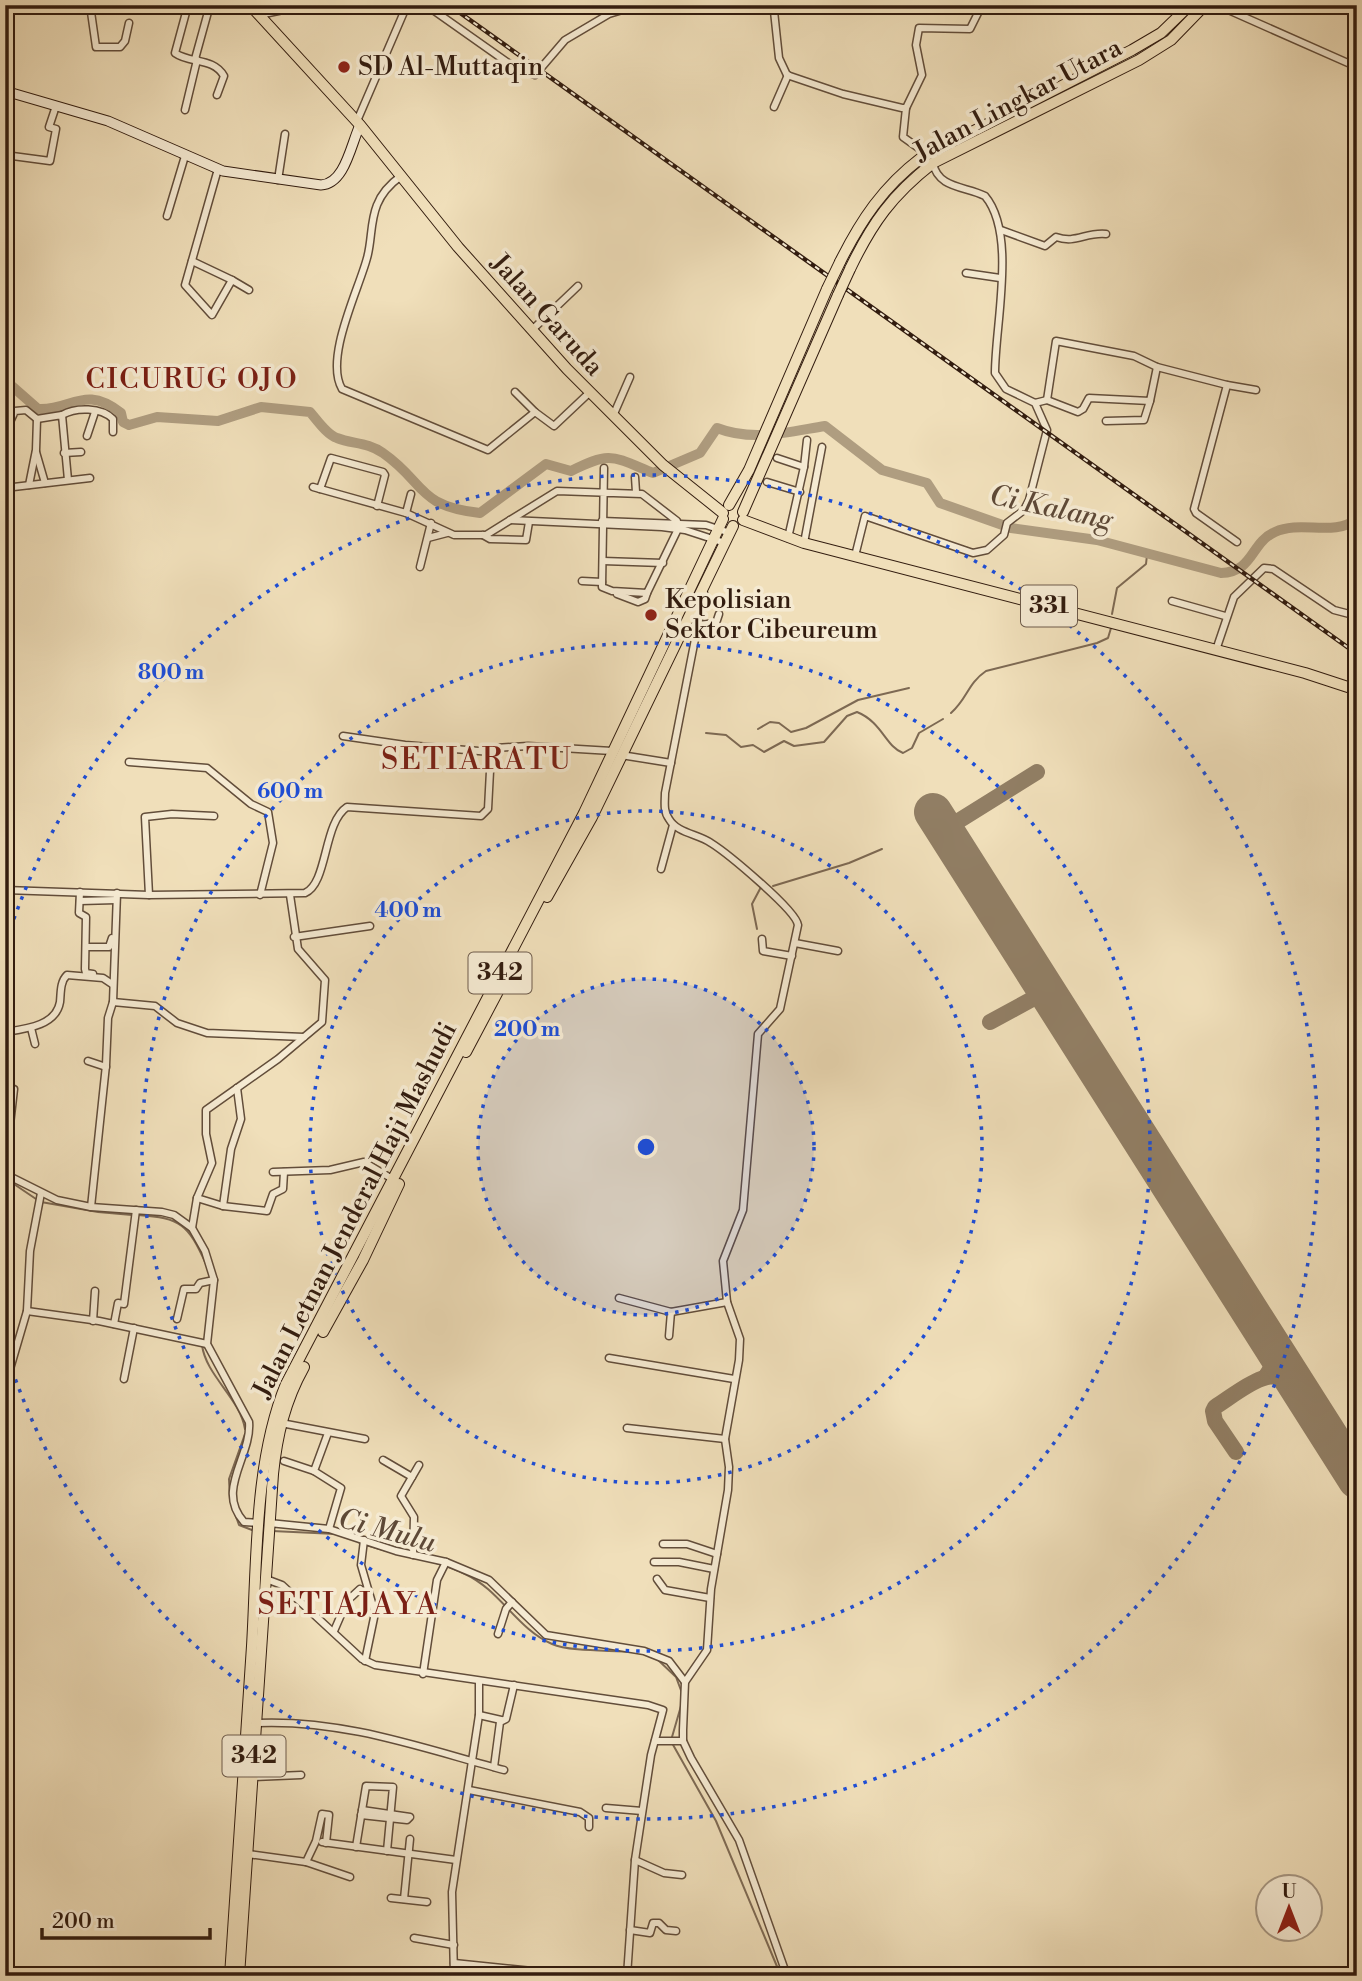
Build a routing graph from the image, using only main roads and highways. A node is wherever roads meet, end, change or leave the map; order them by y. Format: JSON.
{"nodes":[{"id":1,"x":250,"y":5,"type":"edge"},
{"id":2,"x":1190,"y":5,"type":"edge"},
{"id":3,"x":1205,"y":5,"type":"edge"},
{"id":4,"x":1132,"y":50,"type":"junction"},
{"id":5,"x":1139,"y":60,"type":"junction"},
{"id":6,"x":5,"y":91,"type":"edge"},
{"id":7,"x":358,"y":123,"type":"junction"},
{"id":8,"x":988,"y":131,"type":"junction"},
{"id":9,"x":930,"y":159,"type":"junction"},
{"id":10,"x":870,"y":208,"type":"junction"},
{"id":11,"x":878,"y":216,"type":"junction"},
{"id":12,"x":789,"y":382,"type":"junction"},
{"id":13,"x":799,"y":387,"type":"junction"},
{"id":14,"x":724,"y":516,"type":"junction"},
{"id":15,"x":743,"y":516,"type":"junction"},
{"id":16,"x":731,"y":529,"type":"junction"},
{"id":17,"x":1357,"y":690,"type":"edge"},
{"id":18,"x":645,"y":695,"type":"junction"},
{"id":19,"x":588,"y":815,"type":"junction"},
{"id":20,"x":389,"y":1196,"type":"junction"},
{"id":21,"x":267,"y":1489,"type":"junction"},
{"id":22,"x":264,"y":1528,"type":"junction"},
{"id":23,"x":230,"y":1976,"type":"edge"},
{"id":24,"x":239,"y":1976,"type":"edge"}],
"edges":[{"from":1,"to":7,"type":"main road","name":"Jalan Garuda"},
{"from":2,"to":4,"type":"main road","name":"Jalan Lingkar Utara"},
{"from":3,"to":5,"type":"main road","name":"Jalan Lingkar Utara"},
{"from":4,"to":5,"type":"main road"},
{"from":4,"to":8,"type":"main road","name":"Jalan Lingkar Utara"},
{"from":5,"to":8,"type":"main road","name":"Jalan Lingkar Utara"},
{"from":6,"to":7,"type":"main road"},
{"from":7,"to":14,"type":"main road","name":"Jalan Garuda"},
{"from":8,"to":9,"type":"main road","name":"Jalan Lingkar Utara"},
{"from":9,"to":10,"type":"main road","name":"Jalan Lingkar Utara"},
{"from":9,"to":11,"type":"main road","name":"Jalan Lingkar Utara"},
{"from":10,"to":11,"type":"main road"},
{"from":10,"to":12,"type":"main road","name":"Jalan Lingkar Utara","bridge":true},
{"from":11,"to":13,"type":"main road","name":"Jalan Lingkar Utara","bridge":true},
{"from":12,"to":13,"type":"main road"},
{"from":12,"to":14,"type":"main road","name":"Jalan Lingkar Utara"},
{"from":13,"to":15,"type":"main road","name":"Jalan Lingkar Utara"},
{"from":14,"to":15,"type":"main road"},
{"from":14,"to":16,"type":"main road"},
{"from":14,"to":18,"type":"main road","name":"Jalan Letnan Jenderal Haji Mashudi","number":"342"},
{"from":15,"to":16,"type":"main road"},
{"from":15,"to":17,"type":"main road","number":"331"},
{"from":16,"to":18,"type":"main road","name":"Jalan Letnan Jenderal Haji Mashudi","number":"342"},
{"from":18,"to":19,"type":"main road","name":"Jalan Letnan Jenderal Haji Mashudi","number":"342"},
{"from":19,"to":20,"type":"main road","name":"Jalan Letnan Jenderal Haji Mashudi","number":"342"},
{"from":19,"to":20,"type":"main road","name":"Jalan Letnan Jenderal Haji Mashudi","number":"342"},
{"from":20,"to":21,"type":"main road","name":"Jalan Letnan Jenderal Haji Mashudi","number":"342"},
{"from":20,"to":21,"type":"main road","name":"Jalan Letnan Jenderal Haji Mashudi","number":"342"},
{"from":21,"to":22,"type":"main road","name":"Jalan Letnan Jenderal Haji Mashudi","number":"342"},
{"from":22,"to":23,"type":"main road","name":"Jalan Letnan Jenderal Haji Mashudi","number":"342"},
{"from":22,"to":24,"type":"main road","name":"Jalan Letnan Jenderal Haji Mashudi","number":"342"}]}
